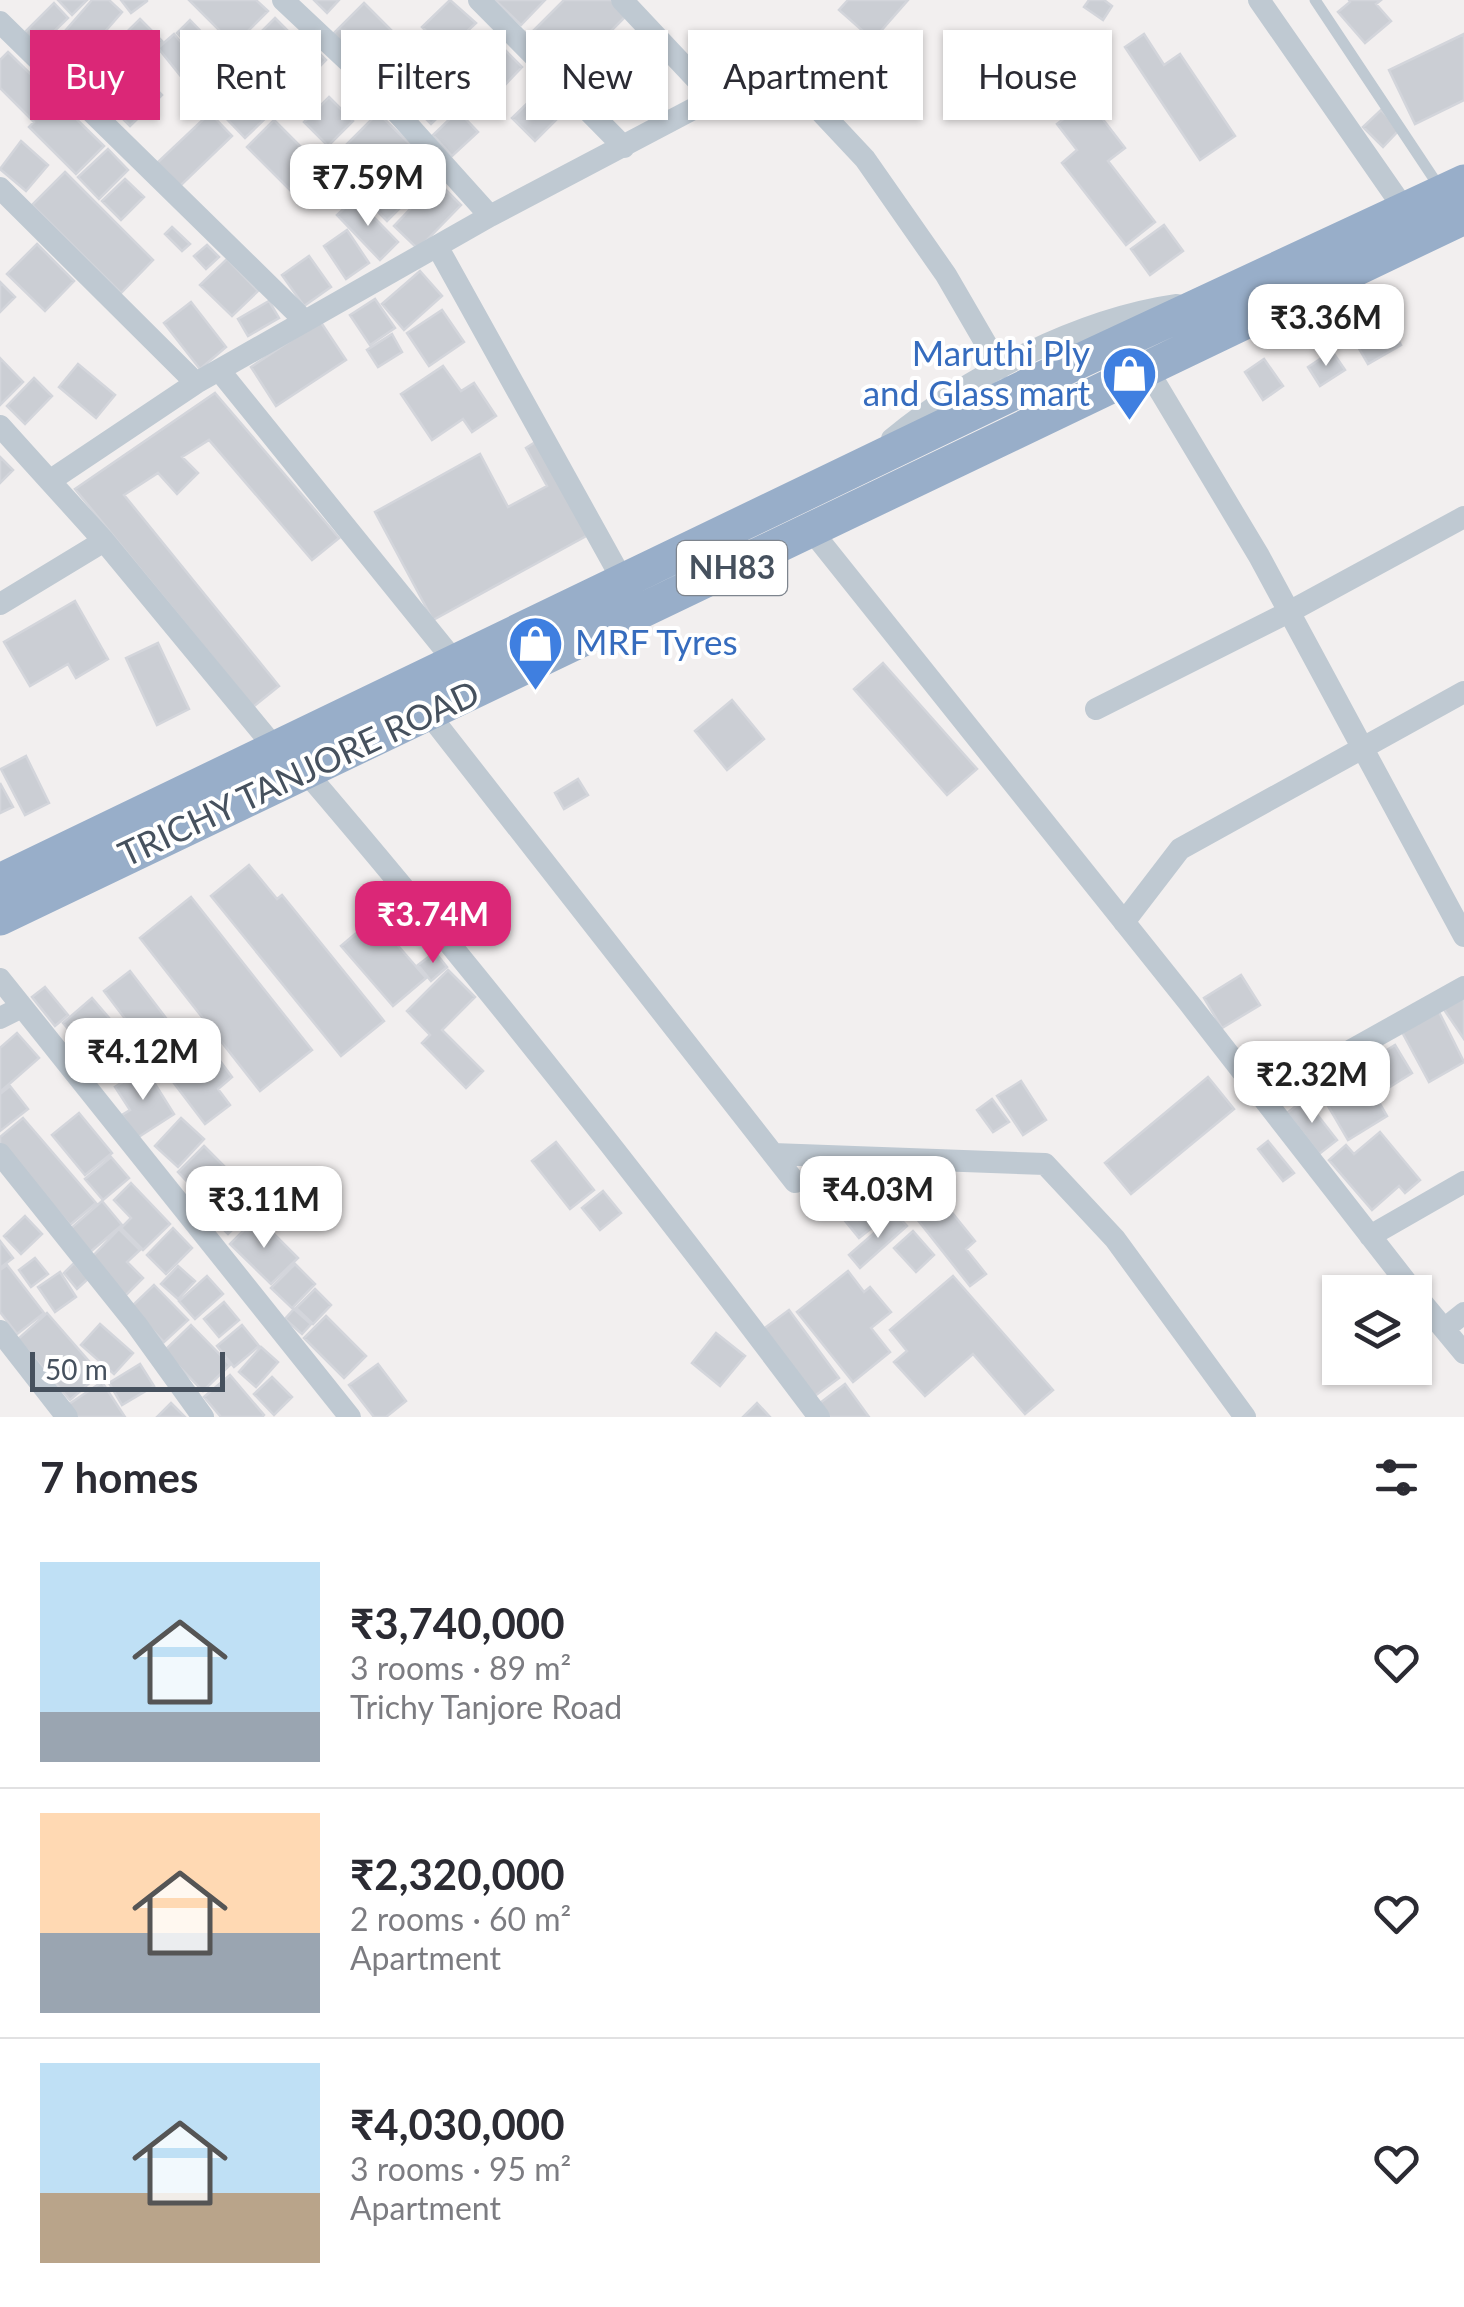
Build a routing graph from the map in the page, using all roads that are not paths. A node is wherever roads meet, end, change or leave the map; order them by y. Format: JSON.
{"nodes":[{"id":1,"x":282,"y":0,"type":"edge"},
{"id":2,"x":479,"y":0,"type":"edge"},
{"id":3,"x":622,"y":0,"type":"edge"},
{"id":4,"x":1259,"y":0,"type":"edge"},
{"id":5,"x":1315,"y":0,"type":"edge"},
{"id":6,"x":0,"y":22,"type":"edge"},
{"id":7,"x":688,"y":70,"type":"edge"},
{"id":8,"x":688,"y":112,"type":"edge"},
{"id":9,"x":829,"y":120,"type":"edge"},
{"id":10,"x":624,"y":148,"type":"junction"},
{"id":11,"x":0,"y":188,"type":"edge"},
{"id":12,"x":1457,"y":197,"type":"edge"},
{"id":13,"x":1406,"y":210,"type":"junction"},
{"id":14,"x":490,"y":216,"type":"junction"},
{"id":15,"x":438,"y":246,"type":"junction"},
{"id":16,"x":1210,"y":300,"type":"junction"},
{"id":17,"x":304,"y":320,"type":"junction"},
{"id":18,"x":1000,"y":368,"type":"junction"},
{"id":19,"x":1147,"y":369,"type":"junction"},
{"id":20,"x":218,"y":370,"type":"junction"},
{"id":21,"x":196,"y":382,"type":"junction"},
{"id":22,"x":0,"y":426,"type":"edge"},
{"id":23,"x":859,"y":467,"type":"junction"},
{"id":24,"x":50,"y":480,"type":"junction"},
{"id":25,"x":1464,"y":517,"type":"edge"},
{"id":26,"x":811,"y":530,"type":"junction"},
{"id":27,"x":104,"y":542,"type":"junction"},
{"id":28,"x":623,"y":581,"type":"junction"},
{"id":29,"x":0,"y":604,"type":"edge"},
{"id":30,"x":1289,"y":612,"type":"junction"},
{"id":31,"x":454,"y":662,"type":"junction"},
{"id":32,"x":1464,"y":692,"type":"edge"},
{"id":33,"x":1096,"y":709,"type":"dead end"},
{"id":34,"x":428,"y":713,"type":"junction"},
{"id":35,"x":274,"y":748,"type":"junction"},
{"id":36,"x":1362,"y":748,"type":"junction"},
{"id":37,"x":305,"y":771,"type":"junction"},
{"id":38,"x":0,"y":881,"type":"edge"},
{"id":39,"x":1456,"y":903,"type":"edge"},
{"id":40,"x":0,"y":918,"type":"edge"},
{"id":41,"x":1124,"y":922,"type":"junction"},
{"id":42,"x":1464,"y":936,"type":"edge"},
{"id":43,"x":0,"y":979,"type":"edge"},
{"id":44,"x":1464,"y":987,"type":"edge"},
{"id":45,"x":22,"y":1006,"type":"junction"},
{"id":46,"x":0,"y":1018,"type":"edge"},
{"id":47,"x":1264,"y":1100,"type":"junction"},
{"id":48,"x":0,"y":1154,"type":"edge"},
{"id":49,"x":773,"y":1154,"type":"junction"},
{"id":50,"x":796,"y":1182,"type":"dead end"},
{"id":51,"x":1464,"y":1182,"type":"edge"},
{"id":52,"x":1370,"y":1236,"type":"junction"},
{"id":53,"x":1401,"y":1275,"type":"edge"},
{"id":54,"x":1432,"y":1314,"type":"edge"},
{"id":55,"x":1464,"y":1314,"type":"edge"},
{"id":56,"x":1444,"y":1329,"type":"junction"},
{"id":57,"x":0,"y":1330,"type":"edge"},
{"id":58,"x":1464,"y":1353,"type":"edge"},
{"id":59,"x":67,"y":1417,"type":"edge"},
{"id":60,"x":203,"y":1417,"type":"edge"},
{"id":61,"x":350,"y":1417,"type":"edge"},
{"id":62,"x":819,"y":1417,"type":"edge"},
{"id":63,"x":1245,"y":1417,"type":"edge"}],
"edges":[{"from":1,"to":14,"type":"street"},
{"from":2,"to":10,"type":"street"},
{"from":3,"to":7,"type":"street"},
{"from":4,"to":13,"type":"street"},
{"from":5,"to":12,"type":"lane"},
{"from":6,"to":17,"type":"street"},
{"from":8,"to":10,"type":"street"},
{"from":9,"to":18,"type":"street"},
{"from":10,"to":14,"type":"street"},
{"from":11,"to":21,"type":"street"},
{"from":12,"to":13,"type":"highway","name":"TRICHY TANJORE ROAD","number":"NH83"},
{"from":12,"to":19,"type":"highway","name":"TRICHY TANJORE ROAD","number":"NH83"},
{"from":13,"to":16,"type":"highway","name":"TRICHY TANJORE ROAD","number":"NH83"},
{"from":14,"to":15,"type":"street"},
{"from":15,"to":17,"type":"street"},
{"from":15,"to":28,"type":"street"},
{"from":16,"to":18,"type":"street"},
{"from":16,"to":23,"type":"highway","name":"TRICHY TANJORE ROAD","number":"NH83"},
{"from":17,"to":20,"type":"street"},
{"from":18,"to":23,"type":"street"},
{"from":19,"to":26,"type":"highway","name":"TRICHY TANJORE ROAD","number":"NH83"},
{"from":19,"to":30,"type":"street"},
{"from":20,"to":21,"type":"street"},
{"from":20,"to":31,"type":"street"},
{"from":21,"to":24,"type":"street"},
{"from":22,"to":24,"type":"street"},
{"from":23,"to":28,"type":"highway","name":"TRICHY TANJORE ROAD","number":"NH83"},
{"from":24,"to":27,"type":"street"},
{"from":25,"to":30,"type":"street"},
{"from":26,"to":34,"type":"highway","name":"TRICHY TANJORE ROAD","number":"NH83"},
{"from":26,"to":41,"type":"street"},
{"from":27,"to":29,"type":"street"},
{"from":27,"to":35,"type":"street"},
{"from":28,"to":31,"type":"highway","name":"TRICHY TANJORE ROAD","number":"NH83"},
{"from":30,"to":33,"type":"street"},
{"from":30,"to":36,"type":"street"},
{"from":31,"to":35,"type":"highway","name":"TRICHY TANJORE ROAD","number":"NH83"},
{"from":32,"to":36,"type":"street"},
{"from":34,"to":37,"type":"highway","name":"TRICHY TANJORE ROAD","number":"NH83"},
{"from":34,"to":49,"type":"street"},
{"from":35,"to":38,"type":"highway","name":"TRICHY TANJORE ROAD","number":"NH83"},
{"from":36,"to":39,"type":"street"},
{"from":36,"to":41,"type":"street"},
{"from":37,"to":40,"type":"highway","name":"TRICHY TANJORE ROAD","number":"NH83"},
{"from":37,"to":62,"type":"street"},
{"from":39,"to":42,"type":"street"},
{"from":41,"to":47,"type":"street"},
{"from":43,"to":45,"type":"street"},
{"from":44,"to":47,"type":"street"},
{"from":45,"to":46,"type":"street"},
{"from":45,"to":61,"type":"street"},
{"from":47,"to":52,"type":"street"},
{"from":48,"to":60,"type":"street"},
{"from":49,"to":50,"type":"street"},
{"from":49,"to":63,"type":"street"},
{"from":51,"to":52,"type":"street"},
{"from":52,"to":53,"type":"street"},
{"from":54,"to":56,"type":"street"},
{"from":55,"to":56,"type":"street"},
{"from":56,"to":58,"type":"street"},
{"from":57,"to":59,"type":"street"}]}
